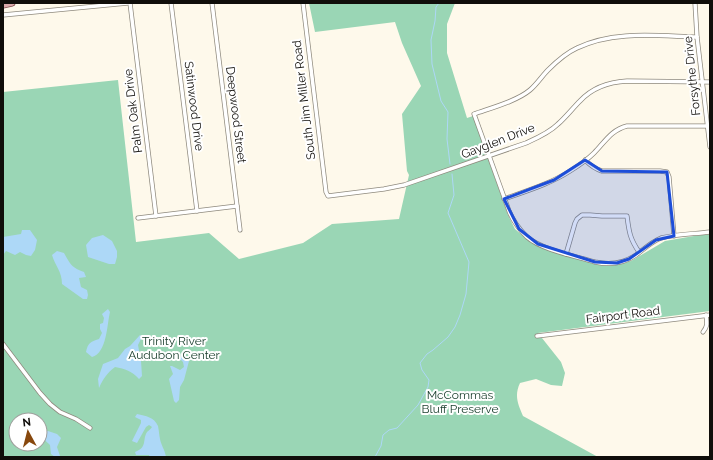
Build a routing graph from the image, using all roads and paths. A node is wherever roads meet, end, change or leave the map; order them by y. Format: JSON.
{"nodes":[{"id":1,"x":12,"y":3,"type":"edge"},
{"id":2,"x":129,"y":3,"type":"edge"},
{"id":3,"x":171,"y":3,"type":"edge"},
{"id":4,"x":212,"y":3,"type":"edge"},
{"id":5,"x":302,"y":3,"type":"edge"},
{"id":6,"x":695,"y":3,"type":"edge"},
{"id":7,"x":3,"y":5,"type":"edge"},
{"id":8,"x":3,"y":15,"type":"edge"},
{"id":9,"x":697,"y":37,"type":"junction"},
{"id":10,"x":702,"y":82,"type":"junction"},
{"id":11,"x":710,"y":82,"type":"edge"},
{"id":12,"x":707,"y":126,"type":"junction"},
{"id":13,"x":710,"y":148,"type":"edge"},
{"id":14,"x":489,"y":156,"type":"junction"},
{"id":15,"x":585,"y":160,"type":"junction"},
{"id":16,"x":327,"y":195,"type":"joint"},
{"id":17,"x":504,"y":199,"type":"junction"},
{"id":18,"x":237,"y":206,"type":"junction"},
{"id":19,"x":197,"y":211,"type":"junction"},
{"id":20,"x":156,"y":216,"type":"junction"},
{"id":21,"x":138,"y":218,"type":"dead end"},
{"id":22,"x":240,"y":230,"type":"dead end"},
{"id":23,"x":710,"y":232,"type":"edge"},
{"id":24,"x":674,"y":236,"type":"junction"},
{"id":25,"x":639,"y":252,"type":"junction"},
{"id":26,"x":566,"y":254,"type":"junction"},
{"id":27,"x":708,"y":315,"type":"edge"},
{"id":28,"x":703,"y":332,"type":"dead end"},
{"id":29,"x":538,"y":336,"type":"dead end"},
{"id":30,"x":3,"y":344,"type":"edge"},
{"id":31,"x":90,"y":428,"type":"dead end"}],
"edges":[{"from":1,"to":7,"type":"main road"},
{"from":2,"to":8,"type":"street"},
{"from":2,"to":20,"type":"street","name":"Palm Oak Drive"},
{"from":3,"to":19,"type":"street","name":"Satinwood Drive"},
{"from":4,"to":18,"type":"street","name":"Deepwood Street"},
{"from":5,"to":16,"type":"street","name":"South Jim Miller Road"},
{"from":6,"to":9,"type":"street","name":"Forsythe Drive"},
{"from":9,"to":10,"type":"street","name":"Forsythe Drive"},
{"from":9,"to":14,"type":"street"},
{"from":10,"to":11,"type":"street","name":"Gayglen Drive"},
{"from":10,"to":12,"type":"street","name":"Forsythe Drive"},
{"from":10,"to":14,"type":"street","name":"Gayglen Drive"},
{"from":12,"to":13,"type":"street","name":"Forsythe Drive"},
{"from":12,"to":15,"type":"street"},
{"from":14,"to":16,"type":"street","name":"Gayglen Drive"},
{"from":14,"to":17,"type":"street"},
{"from":15,"to":17,"type":"street"},
{"from":15,"to":24,"type":"street"},
{"from":17,"to":26,"type":"street"},
{"from":18,"to":19,"type":"street"},
{"from":18,"to":22,"type":"street","name":"Deepwood Street"},
{"from":19,"to":20,"type":"street"},
{"from":20,"to":21,"type":"street"},
{"from":23,"to":24,"type":"street"},
{"from":24,"to":25,"type":"street"},
{"from":25,"to":26,"type":"street"},
{"from":25,"to":26,"type":"street"},
{"from":27,"to":28,"type":"street"},
{"from":27,"to":29,"type":"street","name":"Fairport Road"},
{"from":30,"to":31,"type":"street"}]}
